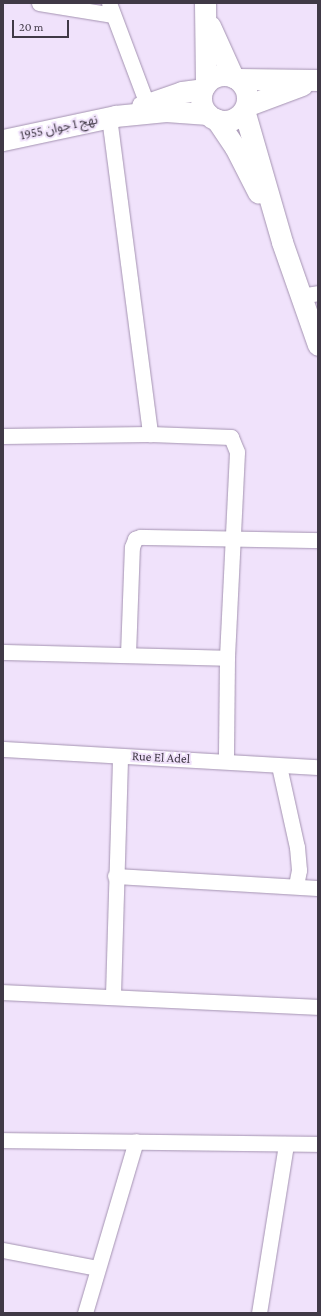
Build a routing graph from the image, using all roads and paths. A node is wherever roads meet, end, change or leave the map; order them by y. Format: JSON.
{"nodes":[{"id":1,"x":39,"y":3,"type":"edge"},
{"id":2,"x":111,"y":9,"type":"edge"},
{"id":3,"x":206,"y":11,"type":"edge"},
{"id":4,"x":235,"y":78,"type":"junction"},
{"id":5,"x":318,"y":80,"type":"edge"},
{"id":6,"x":205,"y":86,"type":"junction"},
{"id":7,"x":147,"y":104,"type":"junction"},
{"id":8,"x":245,"y":108,"type":"junction"},
{"id":9,"x":212,"y":116,"type":"junction"},
{"id":10,"x":112,"y":117,"type":"junction"},
{"id":11,"x":3,"y":140,"type":"edge"},
{"id":12,"x":282,"y":242,"type":"junction"},
{"id":13,"x":309,"y":295,"type":"edge"},
{"id":14,"x":318,"y":345,"type":"edge"},
{"id":15,"x":150,"y":434,"type":"junction"},
{"id":16,"x":3,"y":436,"type":"edge"},
{"id":17,"x":233,"y":538,"type":"junction"},
{"id":18,"x":318,"y":540,"type":"edge"},
{"id":19,"x":3,"y":652,"type":"edge"},
{"id":20,"x":128,"y":654,"type":"junction"},
{"id":21,"x":227,"y":658,"type":"junction"},
{"id":22,"x":3,"y":750,"type":"edge"},
{"id":23,"x":120,"y":756,"type":"junction"},
{"id":24,"x":226,"y":761,"type":"junction"},
{"id":25,"x":278,"y":766,"type":"junction"},
{"id":26,"x":318,"y":767,"type":"edge"},
{"id":27,"x":115,"y":876,"type":"junction"},
{"id":28,"x":296,"y":886,"type":"junction"},
{"id":29,"x":318,"y":888,"type":"edge"},
{"id":30,"x":3,"y":992,"type":"edge"},
{"id":31,"x":114,"y":996,"type":"junction"},
{"id":32,"x":318,"y":1007,"type":"edge"},
{"id":33,"x":3,"y":1140,"type":"edge"},
{"id":34,"x":136,"y":1141,"type":"junction"},
{"id":35,"x":286,"y":1144,"type":"junction"},
{"id":36,"x":318,"y":1144,"type":"edge"},
{"id":37,"x":3,"y":1250,"type":"edge"},
{"id":38,"x":98,"y":1268,"type":"junction"},
{"id":39,"x":85,"y":1313,"type":"edge"},
{"id":40,"x":259,"y":1313,"type":"edge"}],
"edges":[{"from":1,"to":2,"type":"street"},
{"from":2,"to":7,"type":"street"},
{"from":3,"to":4,"type":"main road"},
{"from":3,"to":6,"type":"main road"},
{"from":4,"to":5,"type":"main road"},
{"from":4,"to":6,"type":"main road"},
{"from":4,"to":8,"type":"main road"},
{"from":5,"to":8,"type":"main road"},
{"from":6,"to":7,"type":"main road","name":"نهج 1 جوان 1955"},
{"from":6,"to":9,"type":"main road"},
{"from":7,"to":10,"type":"main road","name":"نهج 1 جوان 1955"},
{"from":8,"to":9,"type":"main road"},
{"from":8,"to":12,"type":"main road"},
{"from":9,"to":10,"type":"main road","name":"نهج 1 جوان 1955"},
{"from":9,"to":12,"type":"main road"},
{"from":10,"to":11,"type":"main road","name":"نهج 1 جوان 1955"},
{"from":10,"to":15,"type":"street"},
{"from":12,"to":13,"type":"main road"},
{"from":13,"to":14,"type":"main road"},
{"from":15,"to":16,"type":"street"},
{"from":15,"to":17,"type":"street"},
{"from":17,"to":18,"type":"street"},
{"from":17,"to":20,"type":"street"},
{"from":17,"to":21,"type":"street"},
{"from":19,"to":20,"type":"street"},
{"from":20,"to":21,"type":"street"},
{"from":21,"to":24,"type":"street"},
{"from":22,"to":23,"type":"street","name":"Rue El Adel"},
{"from":23,"to":24,"type":"street","name":"Rue El Adel"},
{"from":23,"to":27,"type":"street"},
{"from":24,"to":25,"type":"street","name":"Rue El Adel"},
{"from":25,"to":26,"type":"street","name":"Rue El Adel"},
{"from":25,"to":28,"type":"street"},
{"from":27,"to":28,"type":"street"},
{"from":27,"to":31,"type":"street"},
{"from":28,"to":29,"type":"street"},
{"from":30,"to":31,"type":"street"},
{"from":31,"to":32,"type":"street"},
{"from":33,"to":34,"type":"street"},
{"from":34,"to":35,"type":"street"},
{"from":34,"to":38,"type":"street"},
{"from":35,"to":36,"type":"street"},
{"from":35,"to":40,"type":"street"},
{"from":37,"to":38,"type":"street"},
{"from":38,"to":39,"type":"street"}]}
